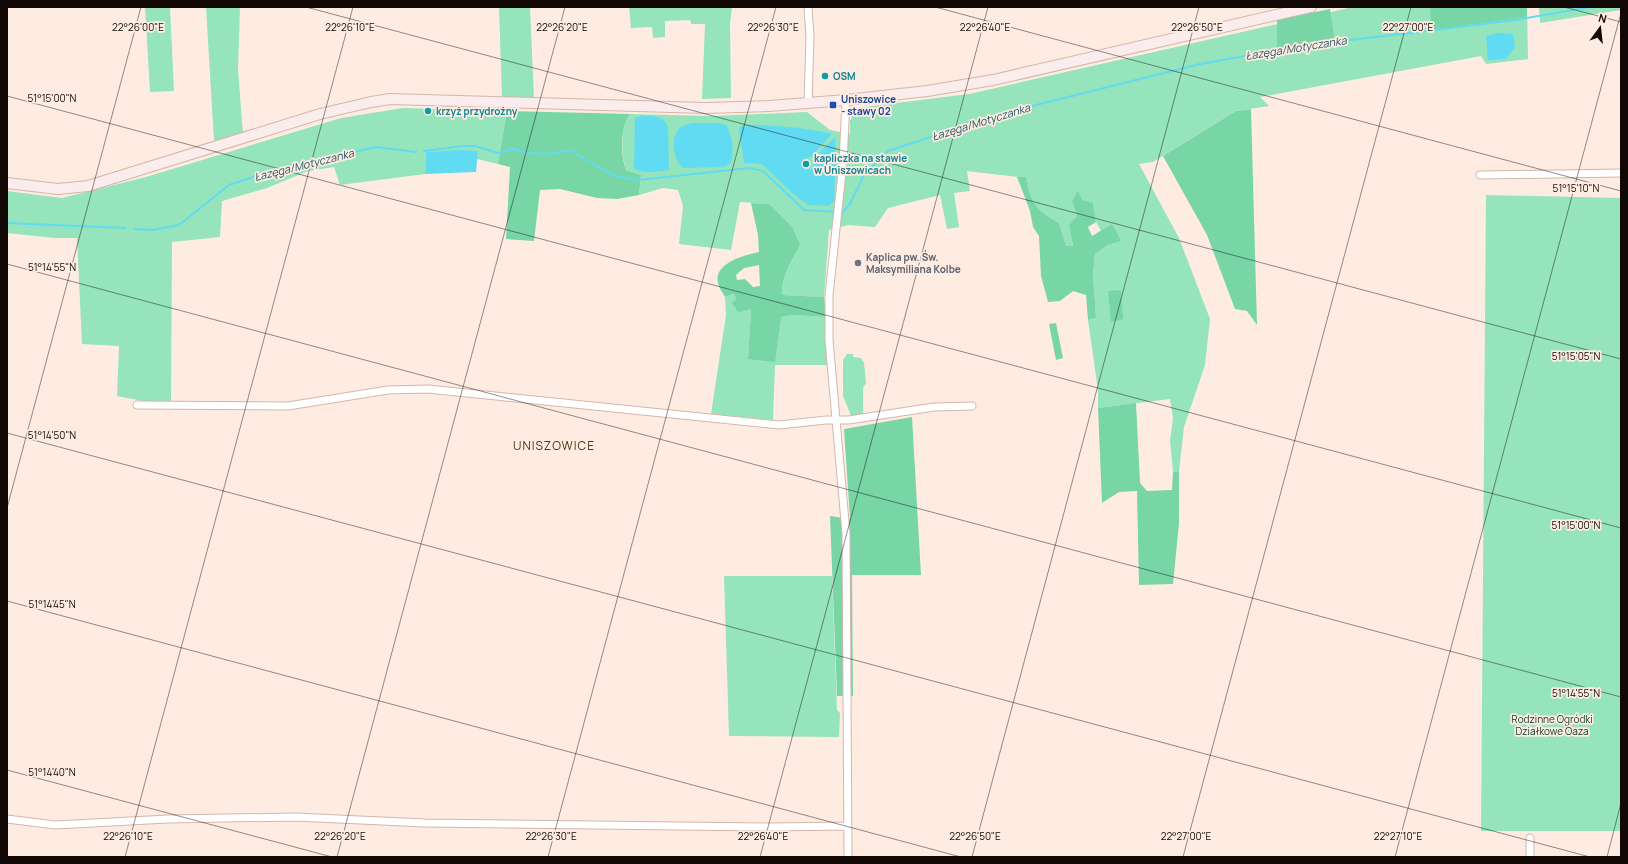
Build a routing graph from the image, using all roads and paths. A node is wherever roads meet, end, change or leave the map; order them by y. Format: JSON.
{"nodes":[{"id":1,"x":808,"y":7,"type":"edge"},
{"id":2,"x":1311,"y":7,"type":"edge"},
{"id":3,"x":846,"y":100,"type":"junction"},
{"id":4,"x":808,"y":104,"type":"junction"},
{"id":5,"x":1621,"y":173,"type":"edge"},
{"id":6,"x":1480,"y":175,"type":"dead end"},
{"id":7,"x":7,"y":183,"type":"edge"},
{"id":8,"x":137,"y":405,"type":"dead end"},
{"id":9,"x":972,"y":406,"type":"dead end"},
{"id":10,"x":836,"y":420,"type":"junction"},
{"id":11,"x":7,"y":819,"type":"edge"},
{"id":12,"x":848,"y":826,"type":"junction"},
{"id":13,"x":1530,"y":838,"type":"dead end"},
{"id":14,"x":848,"y":857,"type":"edge"},
{"id":15,"x":1530,"y":857,"type":"edge"}],
"edges":[{"from":1,"to":4,"type":"street"},
{"from":2,"to":3,"type":"street"},
{"from":3,"to":4,"type":"street"},
{"from":3,"to":10,"type":"street"},
{"from":4,"to":7,"type":"street"},
{"from":5,"to":6,"type":"street"},
{"from":8,"to":10,"type":"street"},
{"from":9,"to":10,"type":"street"},
{"from":10,"to":12,"type":"street"},
{"from":11,"to":12,"type":"street"},
{"from":12,"to":14,"type":"street"},
{"from":13,"to":15,"type":"street"}]}
